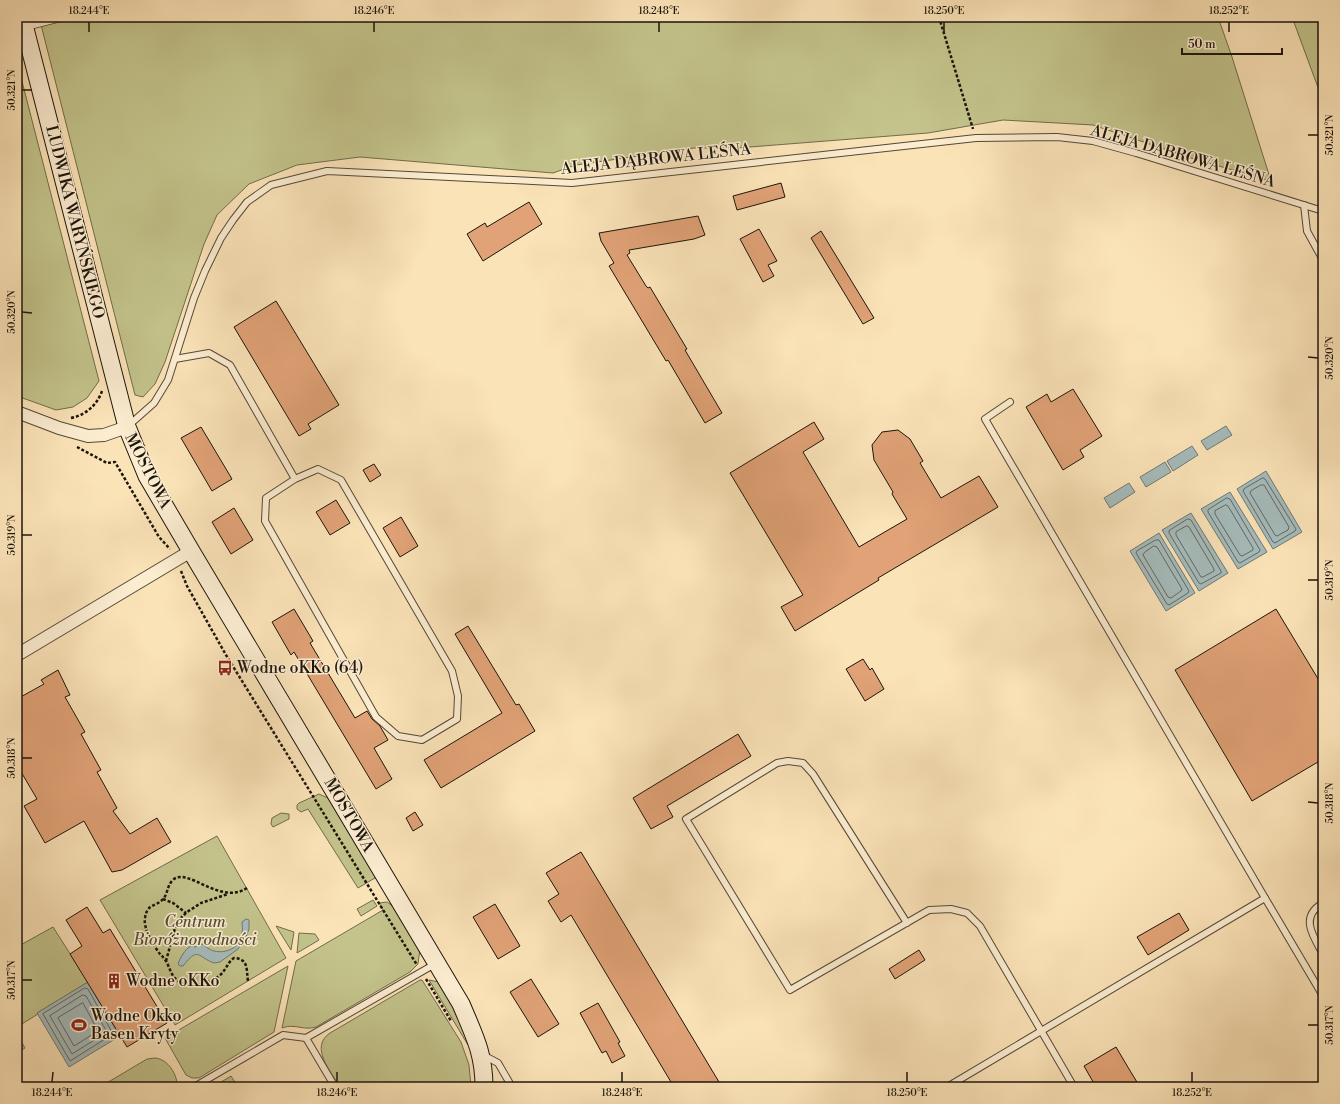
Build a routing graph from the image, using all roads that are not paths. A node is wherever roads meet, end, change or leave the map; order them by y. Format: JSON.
{"nodes":[{"id":1,"x":65,"y":17,"type":"edge"},
{"id":2,"x":23,"y":22,"type":"edge"},
{"id":3,"x":1304,"y":206,"type":"junction"},
{"id":4,"x":1323,"y":211,"type":"edge"},
{"id":5,"x":1323,"y":260,"type":"edge"},
{"id":6,"x":175,"y":359,"type":"junction"},
{"id":7,"x":1010,"y":402,"type":"dead end"},
{"id":8,"x":17,"y":412,"type":"edge"},
{"id":9,"x":127,"y":427,"type":"junction"},
{"id":10,"x":294,"y":479,"type":"junction"},
{"id":11,"x":184,"y":556,"type":"junction"},
{"id":12,"x":17,"y":656,"type":"edge"},
{"id":13,"x":1265,"y":898,"type":"junction"},
{"id":14,"x":1323,"y":903,"type":"edge"},
{"id":15,"x":907,"y":923,"type":"junction"},
{"id":16,"x":1323,"y":954,"type":"edge"},
{"id":17,"x":437,"y":963,"type":"junction"},
{"id":18,"x":1323,"y":996,"type":"edge"},
{"id":19,"x":1041,"y":1031,"type":"junction"},
{"id":20,"x":306,"y":1038,"type":"junction"},
{"id":21,"x":481,"y":1054,"type":"junction"},
{"id":22,"x":194,"y":1087,"type":"edge"},
{"id":23,"x":335,"y":1087,"type":"edge"},
{"id":24,"x":484,"y":1087,"type":"edge"},
{"id":25,"x":512,"y":1087,"type":"edge"},
{"id":26,"x":948,"y":1087,"type":"edge"},
{"id":27,"x":1074,"y":1087,"type":"edge"}],
"edges":[{"from":1,"to":2,"type":"lane"},
{"from":2,"to":9,"type":"street","name":"LUDWIKA WARYŃSKIEGO"},
{"from":3,"to":4,"type":"lane","name":"ALEJA DĄBROWA LEŚNA"},
{"from":3,"to":5,"type":"lane"},
{"from":3,"to":6,"type":"lane","name":"ALEJA DĄBROWA LEŚNA"},
{"from":6,"to":9,"type":"lane","name":"ALEJA DĄBROWA LEŚNA"},
{"from":6,"to":10,"type":"lane"},
{"from":7,"to":13,"type":"lane"},
{"from":8,"to":9,"type":"street","name":"MOSTOWA"},
{"from":9,"to":11,"type":"street","name":"MOSTOWA"},
{"from":10,"to":10,"type":"lane"},
{"from":11,"to":12,"type":"street"},
{"from":11,"to":17,"type":"street","name":"MOSTOWA"},
{"from":13,"to":18,"type":"lane"},
{"from":13,"to":19,"type":"lane"},
{"from":14,"to":16,"type":"lane"},
{"from":15,"to":15,"type":"lane"},
{"from":15,"to":19,"type":"lane"},
{"from":17,"to":20,"type":"lane"},
{"from":17,"to":21,"type":"street","name":"MOSTOWA"},
{"from":19,"to":26,"type":"lane"},
{"from":19,"to":27,"type":"lane"},
{"from":20,"to":22,"type":"lane"},
{"from":20,"to":23,"type":"lane"},
{"from":21,"to":24,"type":"street","name":"MOSTOWA"},
{"from":21,"to":25,"type":"lane"}]}
